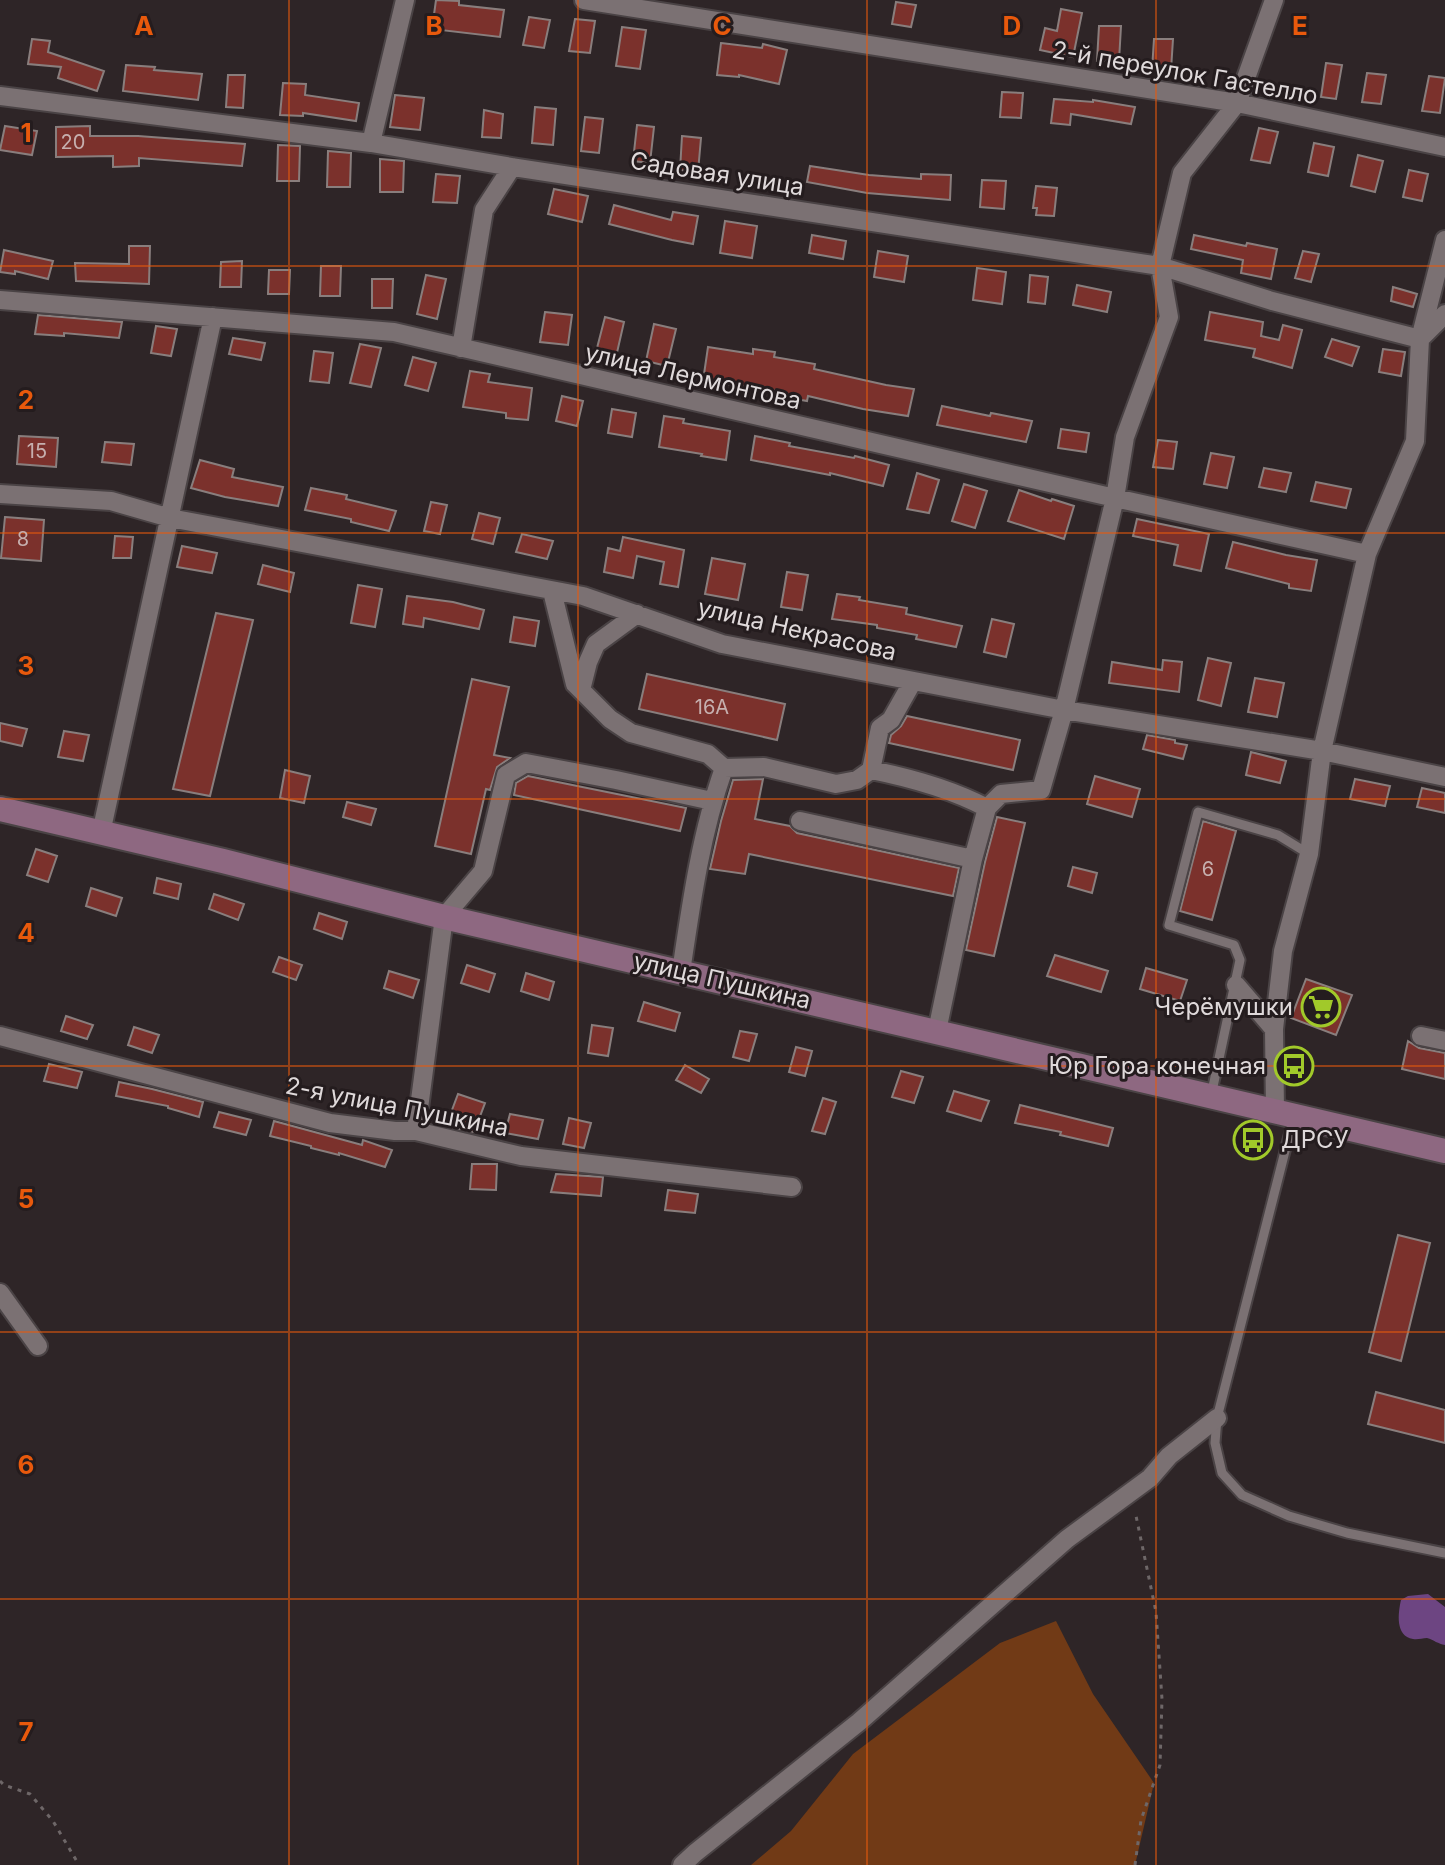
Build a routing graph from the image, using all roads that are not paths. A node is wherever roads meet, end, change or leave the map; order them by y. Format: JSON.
{"nodes":[{"id":1,"x":405,"y":0,"type":"edge"},
{"id":2,"x":584,"y":0,"type":"edge"},
{"id":3,"x":1274,"y":0,"type":"edge"},
{"id":4,"x":0,"y":96,"type":"edge"},
{"id":5,"x":1237,"y":103,"type":"junction"},
{"id":6,"x":371,"y":143,"type":"junction"},
{"id":7,"x":1445,"y":147,"type":"edge"},
{"id":8,"x":512,"y":167,"type":"junction"},
{"id":9,"x":1445,"y":240,"type":"edge"},
{"id":10,"x":1160,"y":266,"type":"junction"},
{"id":11,"x":0,"y":300,"type":"edge"},
{"id":12,"x":1445,"y":314,"type":"edge"},
{"id":13,"x":213,"y":317,"type":"junction"},
{"id":14,"x":1420,"y":339,"type":"junction"},
{"id":15,"x":461,"y":348,"type":"junction"},
{"id":16,"x":0,"y":494,"type":"edge"},
{"id":17,"x":1115,"y":498,"type":"junction"},
{"id":18,"x":170,"y":518,"type":"junction"},
{"id":19,"x":1367,"y":554,"type":"junction"},
{"id":20,"x":552,"y":591,"type":"junction"},
{"id":21,"x":637,"y":614,"type":"junction"},
{"id":22,"x":913,"y":681,"type":"junction"},
{"id":23,"x":581,"y":690,"type":"junction"},
{"id":24,"x":1064,"y":710,"type":"junction"},
{"id":25,"x":1322,"y":751,"type":"junction"},
{"id":26,"x":724,"y":768,"type":"junction"},
{"id":27,"x":871,"y":770,"type":"junction"},
{"id":28,"x":1445,"y":777,"type":"edge"},
{"id":29,"x":712,"y":801,"type":"junction"},
{"id":30,"x":987,"y":808,"type":"junction"},
{"id":31,"x":0,"y":809,"type":"edge"},
{"id":32,"x":800,"y":821,"type":"dead end"},
{"id":33,"x":101,"y":833,"type":"junction"},
{"id":34,"x":1309,"y":854,"type":"junction"},
{"id":35,"x":973,"y":859,"type":"junction"},
{"id":36,"x":444,"y":917,"type":"junction"},
{"id":37,"x":681,"y":972,"type":"junction"},
{"id":38,"x":1236,"y":985,"type":"junction"},
{"id":39,"x":1274,"y":1029,"type":"junction"},
{"id":40,"x":937,"y":1031,"type":"junction"},
{"id":41,"x":0,"y":1036,"type":"edge"},
{"id":42,"x":1421,"y":1036,"type":"dead end"},
{"id":43,"x":1445,"y":1041,"type":"edge"},
{"id":44,"x":1211,"y":1096,"type":"junction"},
{"id":45,"x":1285,"y":1114,"type":"junction"},
{"id":46,"x":416,"y":1131,"type":"junction"},
{"id":47,"x":1445,"y":1151,"type":"edge"},
{"id":48,"x":792,"y":1187,"type":"dead end"},
{"id":49,"x":0,"y":1293,"type":"edge"},
{"id":50,"x":38,"y":1346,"type":"dead end"},
{"id":51,"x":1217,"y":1418,"type":"junction"},
{"id":52,"x":1445,"y":1553,"type":"edge"},
{"id":53,"x":682,"y":1865,"type":"edge"}],
"edges":[{"from":1,"to":6,"type":"street"},
{"from":2,"to":5,"type":"street","name":"2-й переулок Гастелло"},
{"from":3,"to":5,"type":"street"},
{"from":4,"to":6,"type":"street","name":"Садовая улица"},
{"from":5,"to":7,"type":"street","name":"2-й переулок Гастелло"},
{"from":5,"to":10,"type":"street"},
{"from":6,"to":8,"type":"street","name":"Садовая улица"},
{"from":8,"to":10,"type":"street","name":"Садовая улица"},
{"from":8,"to":15,"type":"street"},
{"from":9,"to":14,"type":"street"},
{"from":10,"to":14,"type":"street","name":"Садовая улица"},
{"from":10,"to":17,"type":"street"},
{"from":11,"to":13,"type":"street","name":"улица Лермонтова"},
{"from":12,"to":14,"type":"street"},
{"from":13,"to":15,"type":"street","name":"улица Лермонтова"},
{"from":13,"to":18,"type":"street"},
{"from":14,"to":19,"type":"street"},
{"from":15,"to":17,"type":"street","name":"улица Лермонтова"},
{"from":16,"to":18,"type":"street","name":"улица Некрасова"},
{"from":17,"to":19,"type":"street","name":"улица Лермонтова"},
{"from":17,"to":24,"type":"street"},
{"from":18,"to":20,"type":"street","name":"улица Некрасова"},
{"from":18,"to":33,"type":"street"},
{"from":19,"to":25,"type":"street"},
{"from":20,"to":21,"type":"street","name":"улица Некрасова"},
{"from":20,"to":23,"type":"street"},
{"from":21,"to":22,"type":"street","name":"улица Некрасова"},
{"from":21,"to":23,"type":"street"},
{"from":22,"to":24,"type":"street","name":"улица Некрасова"},
{"from":22,"to":27,"type":"street"},
{"from":23,"to":26,"type":"street"},
{"from":24,"to":25,"type":"street","name":"улица Некрасова"},
{"from":24,"to":30,"type":"street"},
{"from":25,"to":28,"type":"street","name":"улица Некрасова"},
{"from":25,"to":34,"type":"street"},
{"from":26,"to":27,"type":"street"},
{"from":26,"to":29,"type":"street"},
{"from":27,"to":30,"type":"street"},
{"from":29,"to":36,"type":"street"},
{"from":29,"to":37,"type":"street"},
{"from":30,"to":35,"type":"street"},
{"from":31,"to":33,"type":"main road","name":"улица Пушкина"},
{"from":32,"to":35,"type":"street"},
{"from":33,"to":36,"type":"main road","name":"улица Пушкина"},
{"from":34,"to":38,"type":"lane"},
{"from":34,"to":39,"type":"street"},
{"from":35,"to":40,"type":"street"},
{"from":36,"to":37,"type":"main road","name":"улица Пушкина"},
{"from":36,"to":46,"type":"street"},
{"from":37,"to":40,"type":"main road","name":"улица Пушкина"},
{"from":38,"to":39,"type":"street"},
{"from":38,"to":44,"type":"lane"},
{"from":39,"to":45,"type":"street"},
{"from":40,"to":44,"type":"main road","name":"улица Пушкина"},
{"from":41,"to":46,"type":"street","name":"2-я улица Пушкина"},
{"from":42,"to":43,"type":"street"},
{"from":44,"to":45,"type":"main road","name":"улица Пушкина"},
{"from":45,"to":47,"type":"main road","name":"улица Пушкина"},
{"from":45,"to":51,"type":"lane"},
{"from":46,"to":48,"type":"street","name":"2-я улица Пушкина"},
{"from":49,"to":50,"type":"street"},
{"from":51,"to":52,"type":"lane"},
{"from":51,"to":53,"type":"street"}]}
